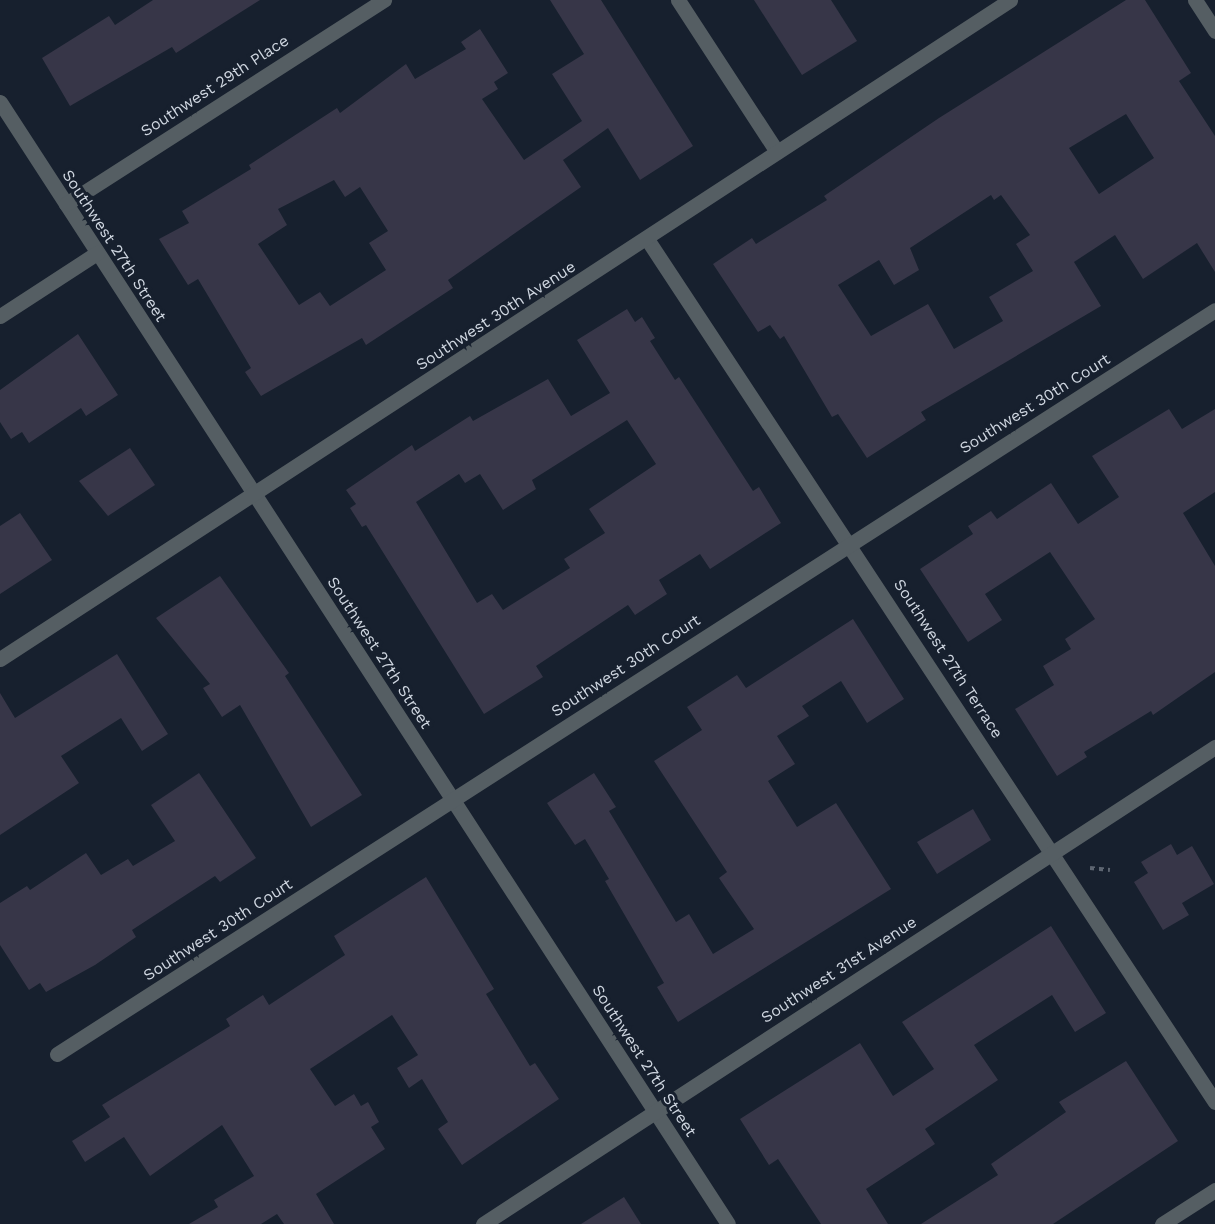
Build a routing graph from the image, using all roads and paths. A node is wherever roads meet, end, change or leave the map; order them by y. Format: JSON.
{"nodes":[{"id":1,"x":384,"y":0,"type":"edge"},
{"id":2,"x":678,"y":0,"type":"edge"},
{"id":3,"x":1010,"y":0,"type":"edge"},
{"id":4,"x":1195,"y":0,"type":"edge"},
{"id":5,"x":1215,"y":31,"type":"edge"},
{"id":6,"x":0,"y":102,"type":"edge"},
{"id":7,"x":777,"y":152,"type":"junction"},
{"id":8,"x":66,"y":204,"type":"junction"},
{"id":9,"x":647,"y":239,"type":"junction"},
{"id":10,"x":97,"y":253,"type":"junction"},
{"id":11,"x":1215,"y":310,"type":"edge"},
{"id":12,"x":0,"y":316,"type":"edge"},
{"id":13,"x":254,"y":494,"type":"junction"},
{"id":14,"x":851,"y":542,"type":"junction"},
{"id":15,"x":0,"y":659,"type":"edge"},
{"id":16,"x":1215,"y":747,"type":"edge"},
{"id":17,"x":454,"y":800,"type":"junction"},
{"id":18,"x":1051,"y":853,"type":"junction"},
{"id":19,"x":1084,"y":868,"type":"dead end"},
{"id":20,"x":1110,"y":870,"type":"dead end"},
{"id":21,"x":57,"y":1054,"type":"dead end"},
{"id":22,"x":1215,"y":1102,"type":"edge"},
{"id":23,"x":655,"y":1112,"type":"junction"},
{"id":24,"x":1215,"y":1190,"type":"edge"},
{"id":25,"x":483,"y":1224,"type":"edge"},
{"id":26,"x":728,"y":1224,"type":"edge"},
{"id":27,"x":1162,"y":1224,"type":"edge"}],
"edges":[{"from":1,"to":8,"type":"street","name":"Southwest 29th Place"},
{"from":2,"to":7,"type":"street"},
{"from":3,"to":7,"type":"street","name":"Southwest 30th Avenue"},
{"from":4,"to":5,"type":"street"},
{"from":6,"to":8,"type":"street","name":"Southwest 27th Street"},
{"from":7,"to":9,"type":"street","name":"Southwest 30th Avenue"},
{"from":8,"to":10,"type":"street","name":"Southwest 27th Street"},
{"from":9,"to":13,"type":"street","name":"Southwest 30th Avenue"},
{"from":9,"to":14,"type":"street","name":"Southwest 27th Terrace"},
{"from":10,"to":12,"type":"street"},
{"from":10,"to":13,"type":"street","name":"Southwest 27th Street"},
{"from":11,"to":14,"type":"street","name":"Southwest 30th Court"},
{"from":13,"to":15,"type":"street","name":"Southwest 30th Avenue"},
{"from":13,"to":17,"type":"street","name":"Southwest 27th Street"},
{"from":14,"to":17,"type":"street","name":"Southwest 30th Court"},
{"from":14,"to":18,"type":"street","name":"Southwest 27th Terrace"},
{"from":16,"to":18,"type":"street","name":"Southwest 31st Avenue"},
{"from":17,"to":21,"type":"street","name":"Southwest 30th Court"},
{"from":17,"to":23,"type":"street","name":"Southwest 27th Street"},
{"from":18,"to":22,"type":"street","name":"Southwest 27th Terrace"},
{"from":18,"to":23,"type":"street","name":"Southwest 31st Avenue"},
{"from":19,"to":20,"type":"path"},
{"from":23,"to":25,"type":"street","name":"Southwest 31st Avenue"},
{"from":23,"to":26,"type":"street","name":"Southwest 27th Street"},
{"from":24,"to":27,"type":"street"}]}
